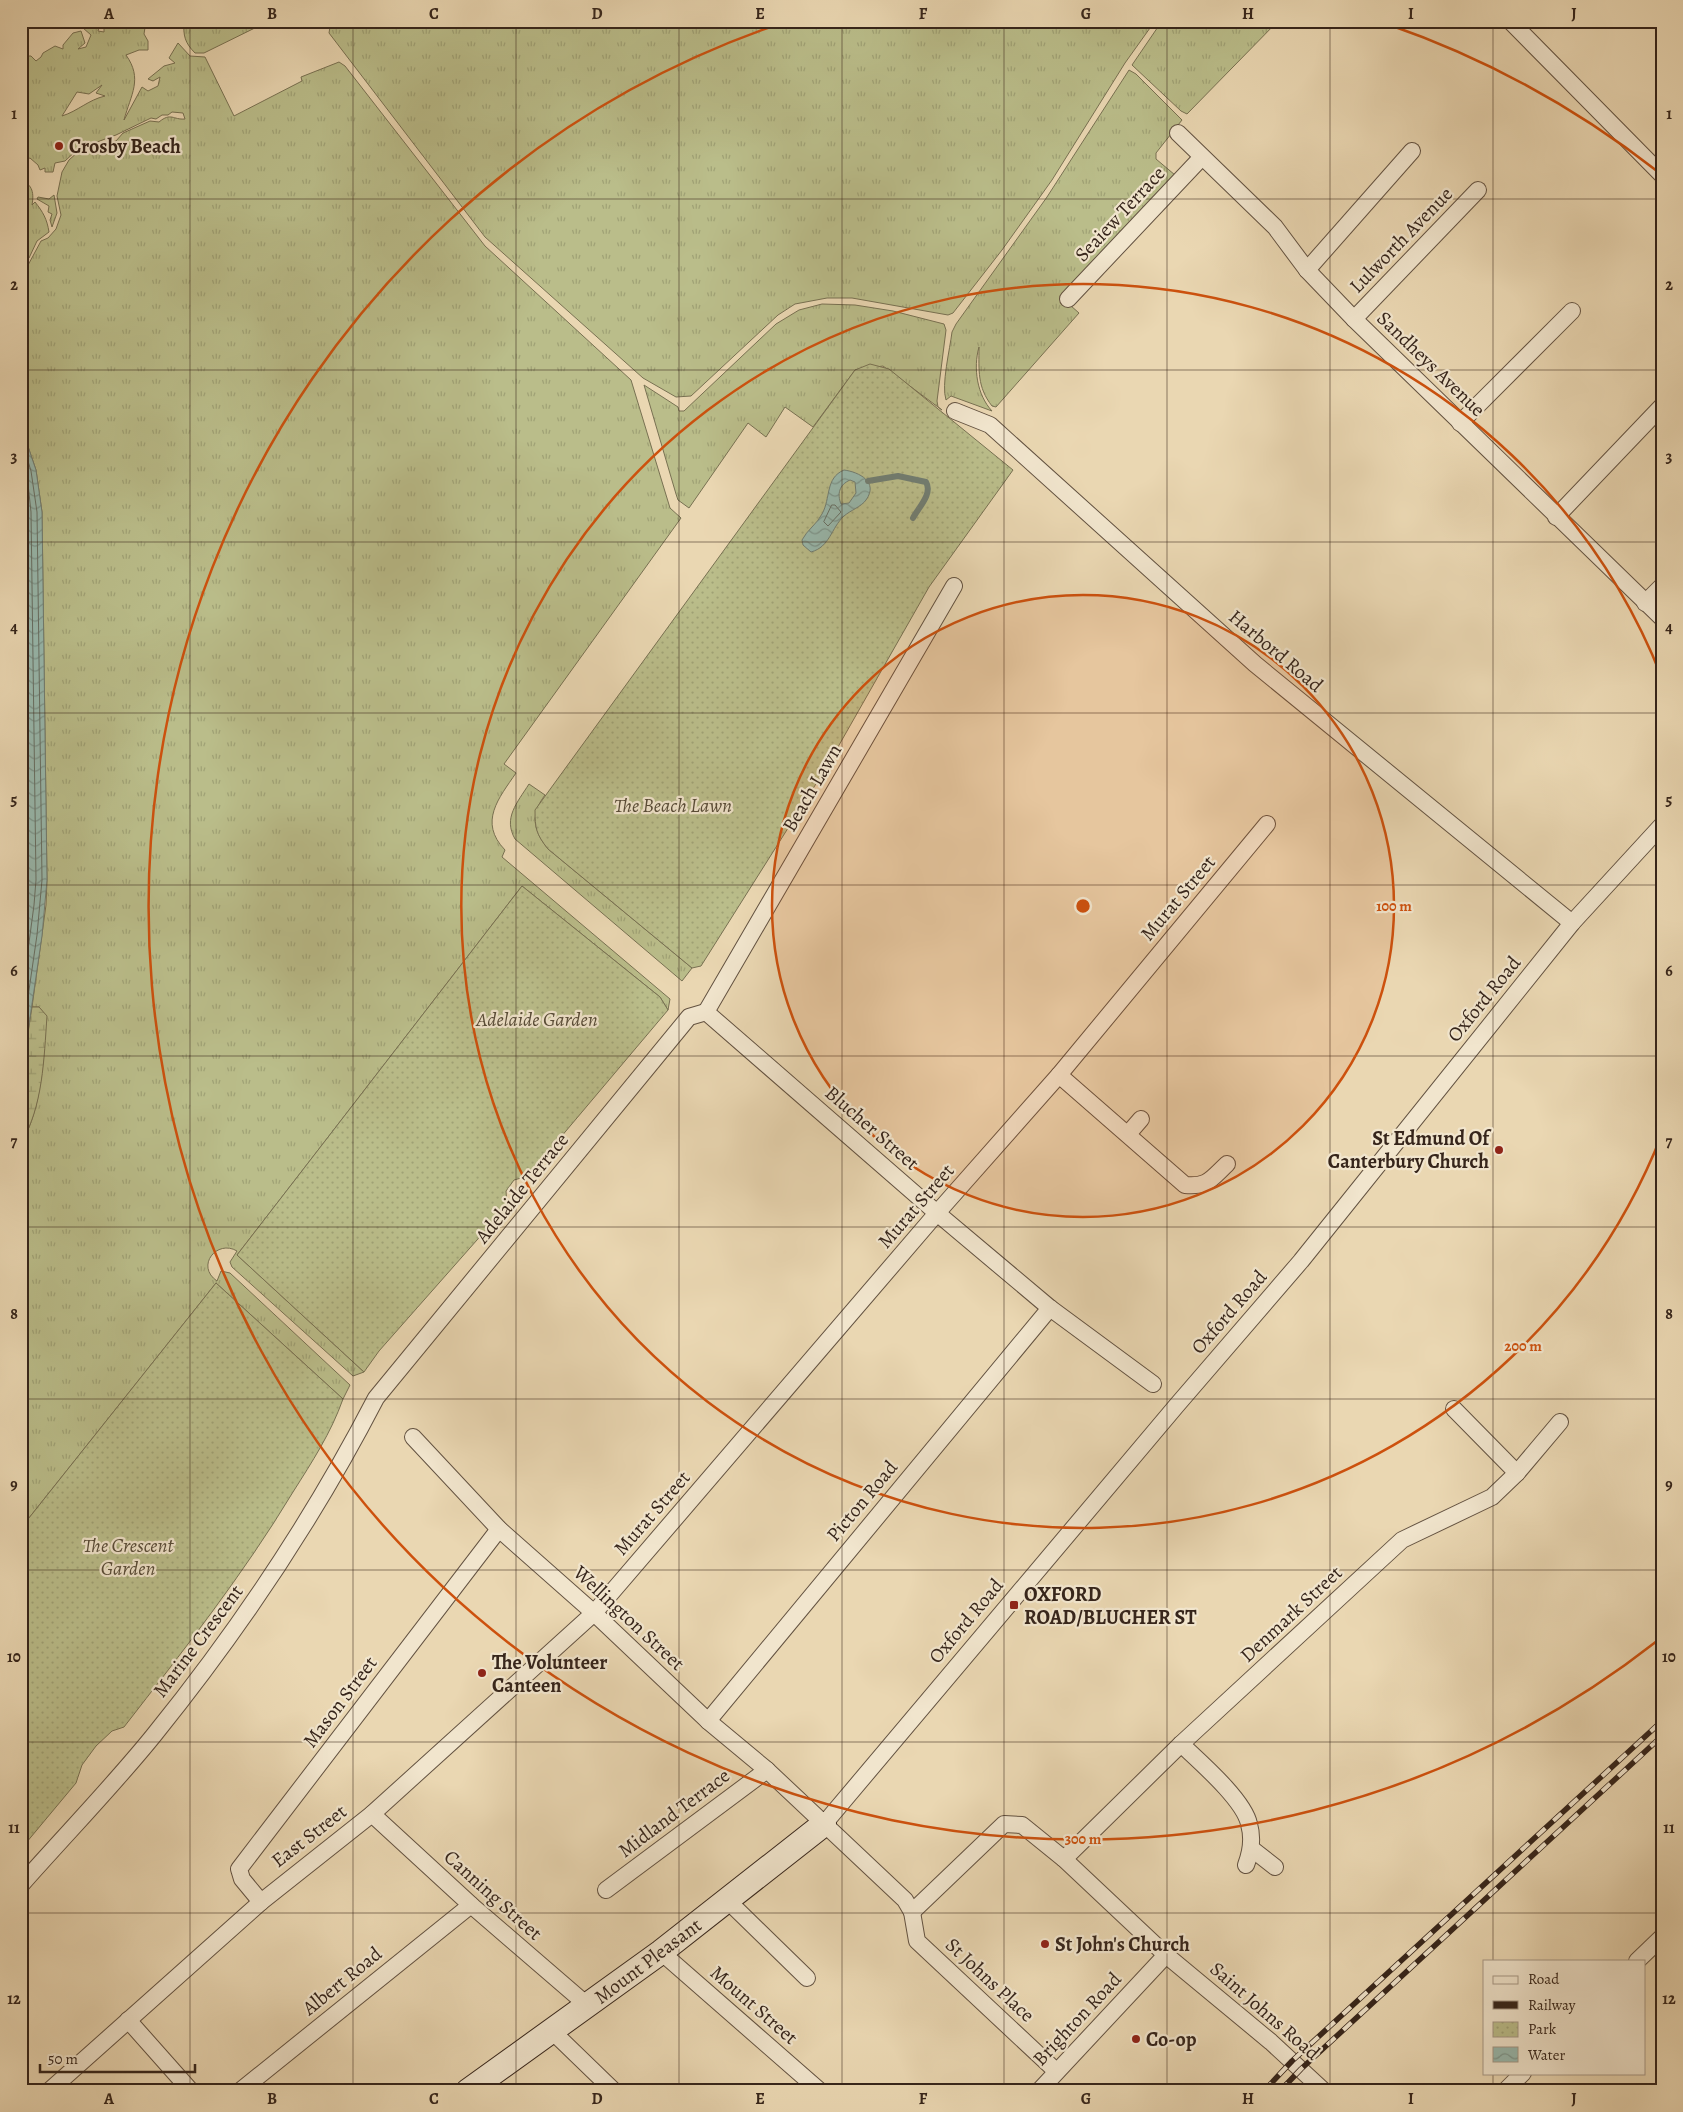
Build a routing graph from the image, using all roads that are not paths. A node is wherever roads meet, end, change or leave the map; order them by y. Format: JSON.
{"nodes":[{"id":1,"x":1510,"y":21,"type":"edge"},
{"id":2,"x":1178,"y":134,"type":"dead end"},
{"id":3,"x":1412,"y":151,"type":"dead end"},
{"id":4,"x":1202,"y":157,"type":"junction"},
{"id":5,"x":1662,"y":175,"type":"edge"},
{"id":6,"x":1478,"y":190,"type":"dead end"},
{"id":7,"x":1307,"y":270,"type":"junction"},
{"id":8,"x":1068,"y":299,"type":"dead end"},
{"id":9,"x":1572,"y":311,"type":"dead end"},
{"id":10,"x":1354,"y":319,"type":"junction"},
{"id":11,"x":1662,"y":406,"type":"edge"},
{"id":12,"x":955,"y":411,"type":"dead end"},
{"id":13,"x":1460,"y":423,"type":"junction"},
{"id":14,"x":1556,"y":517,"type":"junction"},
{"id":15,"x":954,"y":586,"type":"dead end"},
{"id":16,"x":1662,"y":586,"type":"edge"},
{"id":17,"x":1645,"y":603,"type":"junction"},
{"id":18,"x":1662,"y":618,"type":"edge"},
{"id":19,"x":1267,"y":824,"type":"dead end"},
{"id":20,"x":1662,"y":825,"type":"edge"},
{"id":21,"x":1572,"y":923,"type":"junction"},
{"id":22,"x":706,"y":1012,"type":"junction"},
{"id":23,"x":1059,"y":1075,"type":"junction"},
{"id":24,"x":1140,"y":1119,"type":"dead end"},
{"id":25,"x":1128,"y":1134,"type":"junction"},
{"id":26,"x":1227,"y":1164,"type":"dead end"},
{"id":27,"x":937,"y":1213,"type":"junction"},
{"id":28,"x":1050,"y":1308,"type":"junction"},
{"id":29,"x":1153,"y":1384,"type":"dead end"},
{"id":30,"x":376,"y":1398,"type":"joint"},
{"id":31,"x":1454,"y":1410,"type":"dead end"},
{"id":32,"x":1560,"y":1422,"type":"dead end"},
{"id":33,"x":413,"y":1437,"type":"dead end"},
{"id":34,"x":1517,"y":1474,"type":"junction"},
{"id":35,"x":499,"y":1529,"type":"junction"},
{"id":36,"x":594,"y":1613,"type":"junction"},
{"id":37,"x":708,"y":1721,"type":"junction"},
{"id":38,"x":1182,"y":1744,"type":"junction"},
{"id":39,"x":766,"y":1770,"type":"junction"},
{"id":40,"x":372,"y":1814,"type":"junction"},
{"id":41,"x":824,"y":1824,"type":"junction"},
{"id":42,"x":1252,"y":1849,"type":"junction"},
{"id":43,"x":1064,"y":1858,"type":"junction"},
{"id":44,"x":1246,"y":1866,"type":"dead end"},
{"id":45,"x":1275,"y":1867,"type":"dead end"},
{"id":46,"x":21,"y":1885,"type":"edge"},
{"id":47,"x":606,"y":1890,"type":"dead end"},
{"id":48,"x":728,"y":1901,"type":"junction"},
{"id":49,"x":261,"y":1902,"type":"junction"},
{"id":50,"x":471,"y":1905,"type":"junction"},
{"id":51,"x":912,"y":1912,"type":"junction"},
{"id":52,"x":1662,"y":1937,"type":"edge"},
{"id":53,"x":661,"y":1952,"type":"junction"},
{"id":54,"x":1166,"y":1955,"type":"junction"},
{"id":55,"x":1638,"y":1960,"type":"edge"},
{"id":56,"x":807,"y":1978,"type":"dead end"},
{"id":57,"x":587,"y":2006,"type":"junction"},
{"id":58,"x":128,"y":2020,"type":"junction"},
{"id":59,"x":552,"y":2030,"type":"junction"},
{"id":60,"x":1056,"y":2071,"type":"junction"},
{"id":61,"x":1522,"y":2074,"type":"edge"},
{"id":62,"x":49,"y":2091,"type":"edge"},
{"id":63,"x":191,"y":2091,"type":"edge"},
{"id":64,"x":240,"y":2091,"type":"edge"},
{"id":65,"x":468,"y":2091,"type":"edge"},
{"id":66,"x":614,"y":2091,"type":"edge"},
{"id":67,"x":820,"y":2091,"type":"edge"},
{"id":68,"x":1039,"y":2091,"type":"edge"},
{"id":69,"x":1324,"y":2091,"type":"edge"},
{"id":70,"x":1505,"y":2091,"type":"edge"}],
"edges":[{"from":1,"to":5,"type":"street"},
{"from":2,"to":4,"type":"street","name":"Sandheys Avenue"},
{"from":3,"to":7,"type":"street"},
{"from":4,"to":7,"type":"street","name":"Sandheys Avenue"},
{"from":4,"to":8,"type":"street","name":"Seaiew Terrace"},
{"from":6,"to":10,"type":"street","name":"Lulworth Avenue"},
{"from":7,"to":10,"type":"street","name":"Sandheys Avenue"},
{"from":9,"to":13,"type":"street"},
{"from":10,"to":13,"type":"street","name":"Sandheys Avenue"},
{"from":11,"to":14,"type":"street"},
{"from":12,"to":21,"type":"street","name":"Harbord Road"},
{"from":13,"to":14,"type":"street","name":"Sandheys Avenue"},
{"from":14,"to":17,"type":"street","name":"Sandheys Avenue"},
{"from":15,"to":22,"type":"street","name":"Beach Lawn"},
{"from":16,"to":17,"type":"street"},
{"from":17,"to":18,"type":"street","name":"Sandheys Avenue"},
{"from":19,"to":23,"type":"street","name":"Murat Street"},
{"from":20,"to":21,"type":"street","name":"Oxford Road"},
{"from":21,"to":41,"type":"street","name":"Oxford Road"},
{"from":22,"to":27,"type":"street","name":"Blucher Street"},
{"from":22,"to":30,"type":"street","name":"Adelaide Terrace"},
{"from":23,"to":25,"type":"street"},
{"from":23,"to":27,"type":"street","name":"Murat Street"},
{"from":24,"to":25,"type":"street"},
{"from":25,"to":26,"type":"street"},
{"from":27,"to":28,"type":"street","name":"Blucher Street"},
{"from":27,"to":36,"type":"street","name":"Murat Street"},
{"from":28,"to":29,"type":"street","name":"Blucher Street"},
{"from":28,"to":37,"type":"street","name":"Picton Road"},
{"from":30,"to":46,"type":"street","name":"Marine Crescent"},
{"from":31,"to":34,"type":"street"},
{"from":32,"to":34,"type":"street","name":"Denmark Street"},
{"from":33,"to":35,"type":"street","name":"Wellington Street"},
{"from":34,"to":38,"type":"street","name":"Denmark Street"},
{"from":35,"to":36,"type":"street","name":"Wellington Street"},
{"from":35,"to":49,"type":"street","name":"Mason Street"},
{"from":36,"to":37,"type":"street","name":"Wellington Street"},
{"from":36,"to":40,"type":"street","name":"East Street"},
{"from":37,"to":39,"type":"street","name":"Wellington Street"},
{"from":38,"to":42,"type":"street"},
{"from":38,"to":43,"type":"street","name":"Denmark Street"},
{"from":39,"to":41,"type":"street","name":"Wellington Street"},
{"from":39,"to":47,"type":"street","name":"Midland Terrace"},
{"from":40,"to":49,"type":"street","name":"East Street"},
{"from":40,"to":50,"type":"street","name":"Canning Street"},
{"from":41,"to":48,"type":"street","name":"Mount Pleasant"},
{"from":41,"to":51,"type":"street"},
{"from":42,"to":44,"type":"street"},
{"from":42,"to":45,"type":"street"},
{"from":43,"to":51,"type":"street","name":"Saint Johns Road"},
{"from":43,"to":54,"type":"street","name":"Saint Johns Road"},
{"from":48,"to":53,"type":"street","name":"Mount Pleasant"},
{"from":48,"to":56,"type":"street"},
{"from":49,"to":58,"type":"street","name":"East Street"},
{"from":50,"to":57,"type":"street","name":"Canning Street"},
{"from":50,"to":64,"type":"street","name":"Albert Road"},
{"from":51,"to":60,"type":"street","name":"St Johns Place"},
{"from":52,"to":55,"type":"street"},
{"from":53,"to":57,"type":"street","name":"Mount Pleasant"},
{"from":53,"to":67,"type":"street","name":"Mount Street"},
{"from":54,"to":60,"type":"street","name":"Brighton Road"},
{"from":54,"to":69,"type":"street","name":"Saint Johns Road"},
{"from":57,"to":59,"type":"street","name":"Mount Pleasant"},
{"from":58,"to":62,"type":"street","name":"East Street"},
{"from":58,"to":63,"type":"street"},
{"from":59,"to":65,"type":"street","name":"Mount Pleasant"},
{"from":59,"to":66,"type":"street"},
{"from":60,"to":68,"type":"street","name":"Brighton Road"},
{"from":61,"to":70,"type":"street"}]}
